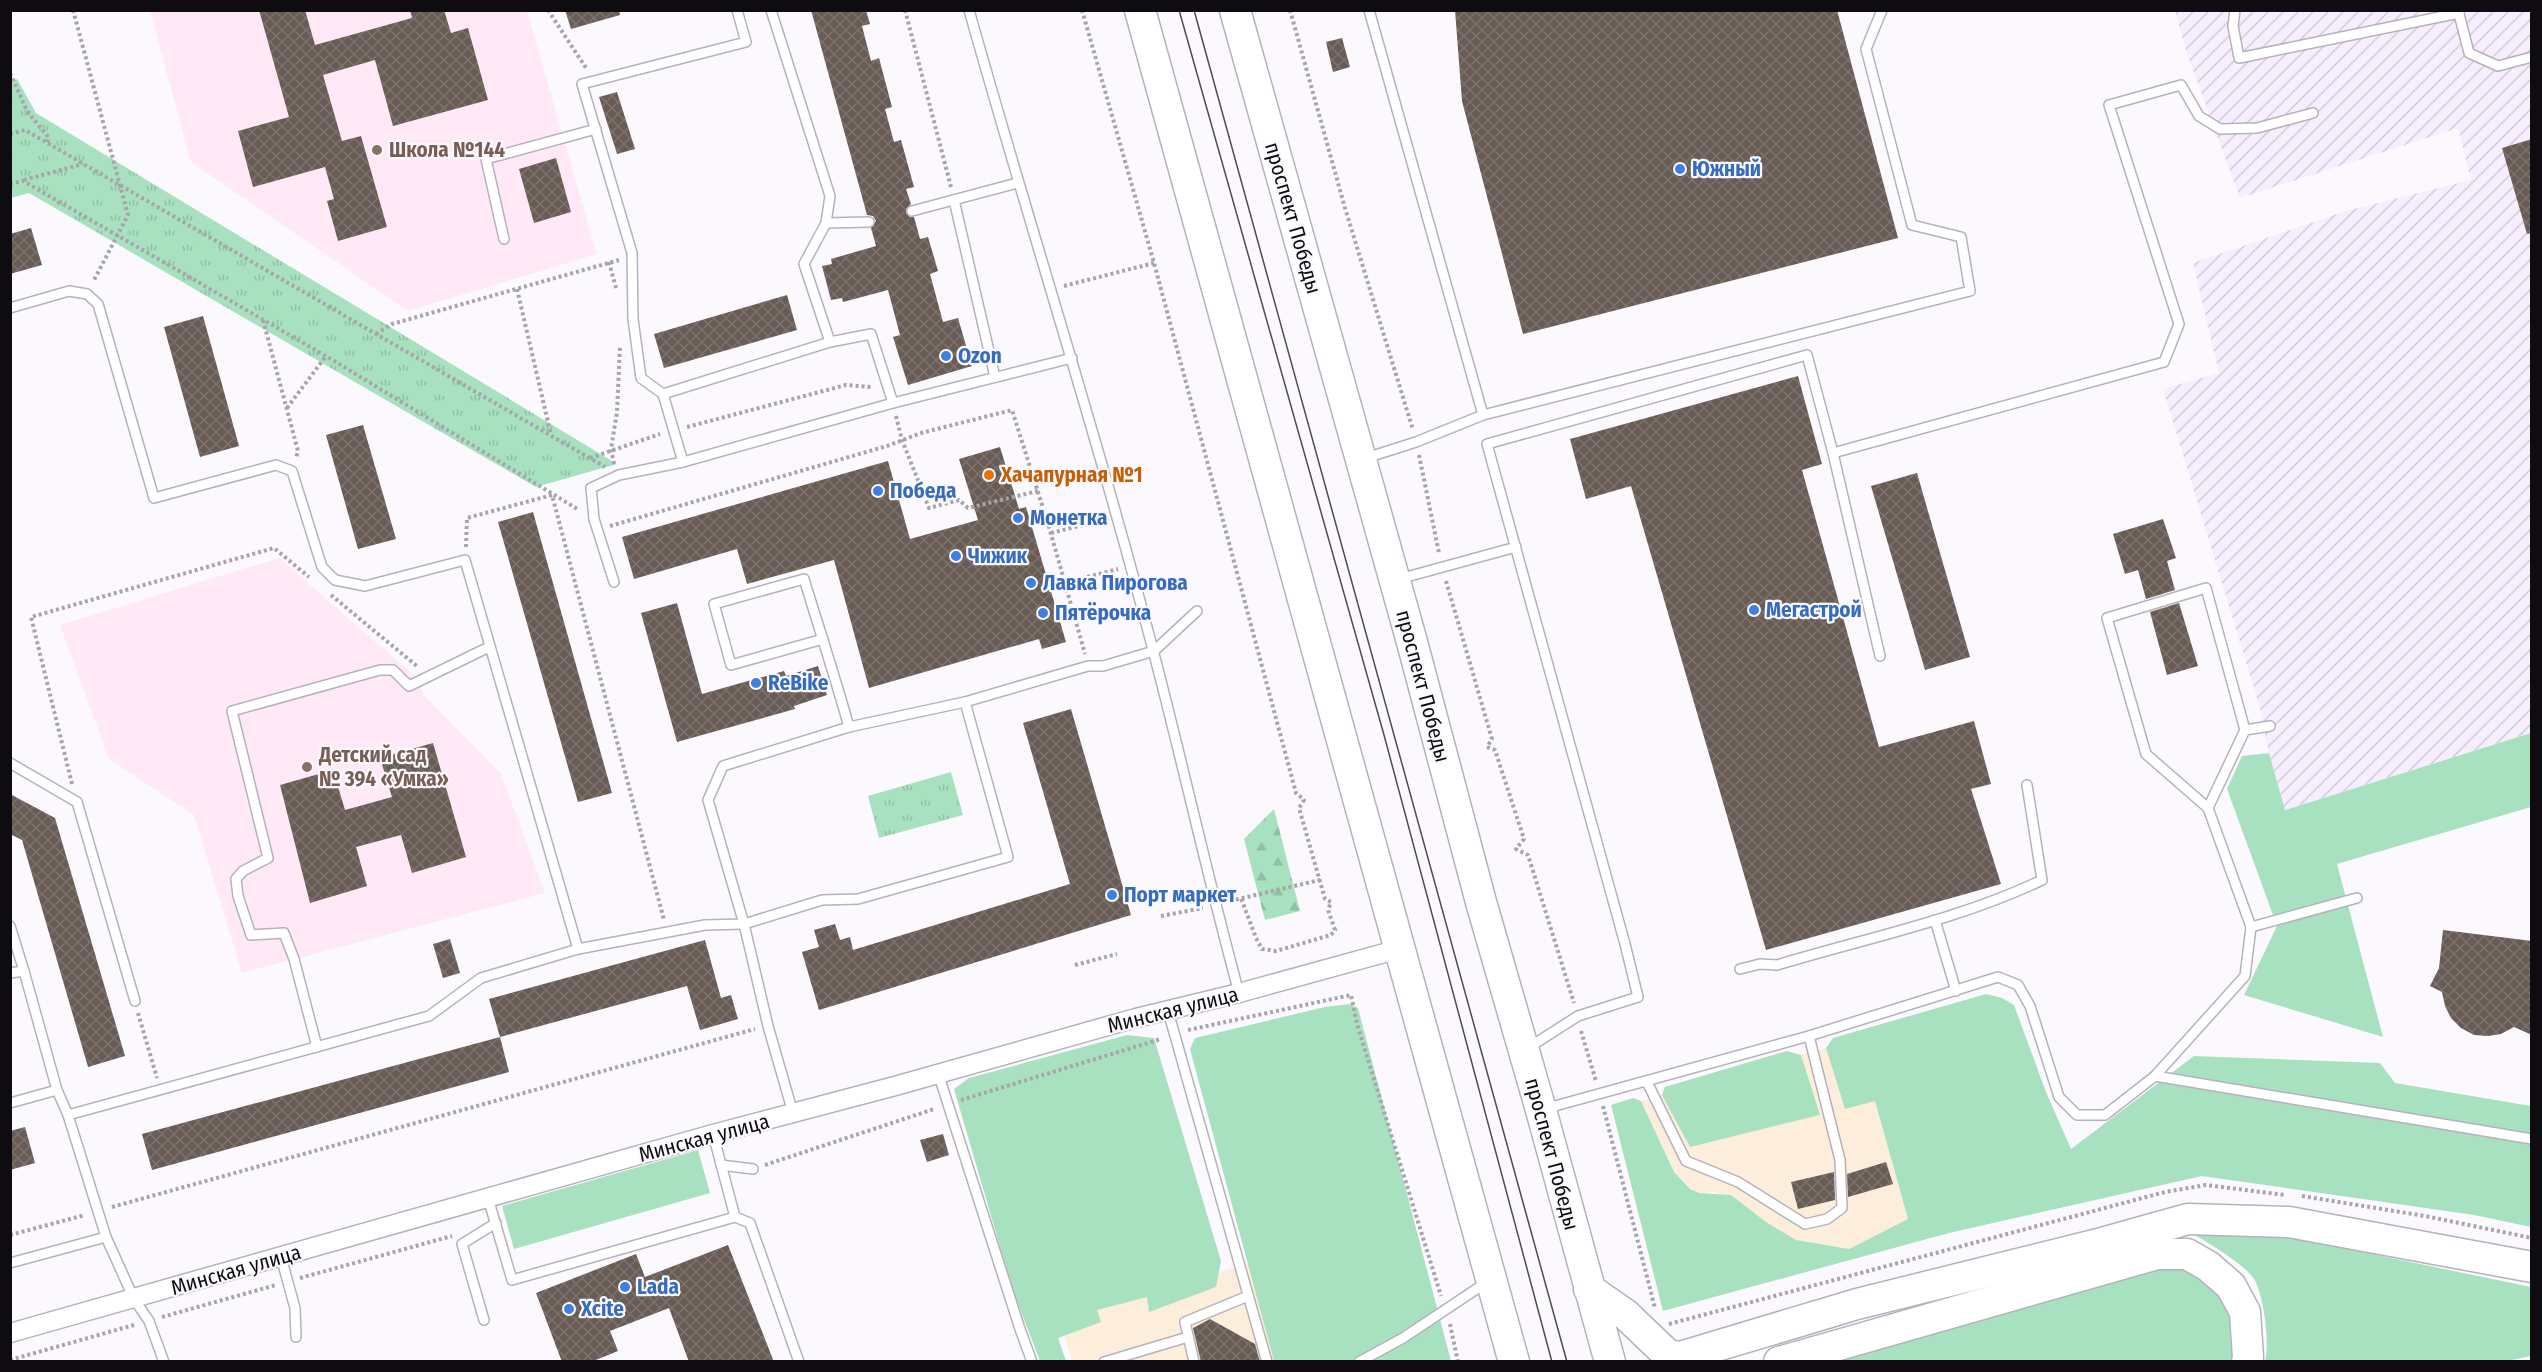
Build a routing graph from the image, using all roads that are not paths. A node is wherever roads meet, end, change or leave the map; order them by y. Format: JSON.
{"nodes":[{"id":1,"x":737,"y":10,"type":"edge"},
{"id":2,"x":771,"y":10,"type":"edge"},
{"id":3,"x":969,"y":10,"type":"edge"},
{"id":4,"x":1140,"y":10,"type":"edge"},
{"id":5,"x":1235,"y":10,"type":"edge"},
{"id":6,"x":1369,"y":10,"type":"edge"},
{"id":7,"x":1882,"y":10,"type":"edge"},
{"id":8,"x":2235,"y":10,"type":"edge"},
{"id":9,"x":2458,"y":12,"type":"edge"},
{"id":10,"x":2532,"y":57,"type":"edge"},
{"id":11,"x":2313,"y":113,"type":"dead end"},
{"id":12,"x":596,"y":129,"type":"junction"},
{"id":13,"x":1017,"y":183,"type":"junction"},
{"id":14,"x":954,"y":200,"type":"junction"},
{"id":15,"x":912,"y":211,"type":"dead end"},
{"id":16,"x":869,"y":222,"type":"dead end"},
{"id":17,"x":826,"y":223,"type":"junction"},
{"id":18,"x":504,"y":239,"type":"dead end"},
{"id":19,"x":10,"y":308,"type":"edge"},
{"id":20,"x":830,"y":342,"type":"junction"},
{"id":21,"x":1072,"y":358,"type":"junction"},
{"id":22,"x":995,"y":377,"type":"junction"},
{"id":23,"x":663,"y":394,"type":"junction"},
{"id":24,"x":893,"y":403,"type":"junction"},
{"id":25,"x":1483,"y":416,"type":"junction"},
{"id":26,"x":1833,"y":453,"type":"junction"},
{"id":27,"x":1361,"y":460,"type":"junction"},
{"id":28,"x":683,"y":462,"type":"junction"},
{"id":29,"x":1516,"y":547,"type":"junction"},
{"id":30,"x":1395,"y":580,"type":"junction"},
{"id":31,"x":614,"y":582,"type":"dead end"},
{"id":32,"x":1197,"y":611,"type":"dead end"},
{"id":33,"x":823,"y":639,"type":"junction"},
{"id":34,"x":489,"y":648,"type":"junction"},
{"id":35,"x":1154,"y":651,"type":"junction"},
{"id":36,"x":1880,"y":656,"type":"dead end"},
{"id":37,"x":965,"y":702,"type":"junction"},
{"id":38,"x":2270,"y":726,"type":"dead end"},
{"id":39,"x":849,"y":727,"type":"junction"},
{"id":40,"x":2245,"y":730,"type":"junction"},
{"id":41,"x":10,"y":763,"type":"edge"},
{"id":42,"x":2027,"y":785,"type":"dead end"},
{"id":43,"x":2208,"y":808,"type":"junction"},
{"id":44,"x":2357,"y":898,"type":"dead end"},
{"id":45,"x":1935,"y":921,"type":"junction"},
{"id":46,"x":744,"y":924,"type":"junction"},
{"id":47,"x":10,"y":926,"type":"edge"},
{"id":48,"x":2251,"y":927,"type":"junction"},
{"id":49,"x":578,"y":949,"type":"junction"},
{"id":50,"x":1399,"y":950,"type":"junction"},
{"id":51,"x":1740,"y":969,"type":"dead end"},
{"id":52,"x":24,"y":971,"type":"junction"},
{"id":53,"x":10,"y":973,"type":"edge"},
{"id":54,"x":1956,"y":991,"type":"junction"},
{"id":55,"x":1239,"y":993,"type":"junction"},
{"id":56,"x":135,"y":1000,"type":"road end"},
{"id":57,"x":1168,"y":1011,"type":"junction"},
{"id":58,"x":1809,"y":1036,"type":"junction"},
{"id":59,"x":317,"y":1047,"type":"junction"},
{"id":60,"x":1523,"y":1050,"type":"junction"},
{"id":61,"x":938,"y":1073,"type":"junction"},
{"id":62,"x":2155,"y":1076,"type":"junction"},
{"id":63,"x":1647,"y":1082,"type":"junction"},
{"id":64,"x":57,"y":1090,"type":"junction"},
{"id":65,"x":10,"y":1103,"type":"edge"},
{"id":66,"x":1541,"y":1110,"type":"junction"},
{"id":67,"x":793,"y":1113,"type":"junction"},
{"id":68,"x":68,"y":1115,"type":"junction"},
{"id":69,"x":713,"y":1134,"type":"junction"},
{"id":70,"x":2532,"y":1139,"type":"edge"},
{"id":71,"x":721,"y":1165,"type":"junction"},
{"id":72,"x":753,"y":1169,"type":"road end"},
{"id":73,"x":488,"y":1197,"type":"junction"},
{"id":74,"x":735,"y":1217,"type":"junction"},
{"id":75,"x":496,"y":1223,"type":"junction"},
{"id":76,"x":106,"y":1237,"type":"junction"},
{"id":77,"x":281,"y":1257,"type":"junction"},
{"id":78,"x":10,"y":1263,"type":"edge"},
{"id":79,"x":2532,"y":1267,"type":"edge"},
{"id":80,"x":1491,"y":1279,"type":"junction"},
{"id":81,"x":1589,"y":1289,"type":"junction"},
{"id":82,"x":1248,"y":1296,"type":"junction"},
{"id":83,"x":134,"y":1299,"type":"junction"},
{"id":84,"x":484,"y":1320,"type":"dead end"},
{"id":85,"x":10,"y":1333,"type":"edge"},
{"id":86,"x":296,"y":1337,"type":"dead end"},
{"id":87,"x":1188,"y":1337,"type":"junction"},
{"id":88,"x":164,"y":1362,"type":"edge"},
{"id":89,"x":799,"y":1362,"type":"edge"},
{"id":90,"x":1032,"y":1362,"type":"edge"},
{"id":91,"x":1104,"y":1362,"type":"edge"},
{"id":92,"x":1194,"y":1362,"type":"edge"},
{"id":93,"x":1267,"y":1362,"type":"edge"},
{"id":94,"x":1359,"y":1362,"type":"edge"},
{"id":95,"x":1514,"y":1362,"type":"edge"},
{"id":96,"x":1610,"y":1362,"type":"edge"},
{"id":97,"x":1779,"y":1362,"type":"edge"},
{"id":98,"x":2247,"y":1362,"type":"edge"}],
"edges":[{"from":1,"to":12,"type":"lane"},
{"from":2,"to":17,"type":"lane"},
{"from":3,"to":13,"type":"lane"},
{"from":4,"to":50,"type":"main road"},
{"from":5,"to":27,"type":"main road","name":"проспект Победы"},
{"from":6,"to":25,"type":"lane"},
{"from":7,"to":25,"type":"lane"},
{"from":8,"to":9,"type":"lane"},
{"from":9,"to":10,"type":"lane"},
{"from":11,"to":26,"type":"lane"},
{"from":12,"to":18,"type":"lane"},
{"from":12,"to":23,"type":"lane"},
{"from":13,"to":14,"type":"lane"},
{"from":13,"to":21,"type":"lane"},
{"from":14,"to":15,"type":"lane"},
{"from":14,"to":22,"type":"lane"},
{"from":16,"to":17,"type":"lane"},
{"from":17,"to":20,"type":"lane"},
{"from":19,"to":34,"type":"lane"},
{"from":20,"to":23,"type":"lane"},
{"from":20,"to":24,"type":"lane"},
{"from":21,"to":22,"type":"lane"},
{"from":21,"to":35,"type":"lane"},
{"from":22,"to":24,"type":"lane"},
{"from":23,"to":28,"type":"lane"},
{"from":24,"to":28,"type":"lane"},
{"from":25,"to":27,"type":"lane"},
{"from":26,"to":29,"type":"lane"},
{"from":26,"to":36,"type":"lane"},
{"from":27,"to":30,"type":"main road","name":"проспект Победы"},
{"from":28,"to":31,"type":"lane"},
{"from":29,"to":30,"type":"lane"},
{"from":29,"to":60,"type":"lane"},
{"from":30,"to":60,"type":"main road","name":"проспект Победы"},
{"from":32,"to":35,"type":"lane"},
{"from":33,"to":33,"type":"lane"},
{"from":33,"to":39,"type":"lane"},
{"from":34,"to":49,"type":"lane"},
{"from":34,"to":59,"type":"lane"},
{"from":35,"to":37,"type":"lane"},
{"from":35,"to":55,"type":"lane"},
{"from":37,"to":39,"type":"lane"},
{"from":37,"to":46,"type":"lane"},
{"from":38,"to":40,"type":"lane"},
{"from":39,"to":46,"type":"lane"},
{"from":40,"to":43,"type":"lane"},
{"from":40,"to":43,"type":"lane"},
{"from":41,"to":56,"type":"lane"},
{"from":42,"to":45,"type":"lane"},
{"from":43,"to":48,"type":"lane"},
{"from":44,"to":48,"type":"lane"},
{"from":45,"to":51,"type":"lane"},
{"from":45,"to":54,"type":"lane"},
{"from":46,"to":49,"type":"lane"},
{"from":46,"to":67,"type":"lane"},
{"from":47,"to":52,"type":"lane"},
{"from":48,"to":62,"type":"lane"},
{"from":49,"to":59,"type":"lane"},
{"from":50,"to":55,"type":"street","name":"Минская улица"},
{"from":50,"to":80,"type":"main road"},
{"from":52,"to":53,"type":"lane"},
{"from":52,"to":64,"type":"lane"},
{"from":54,"to":58,"type":"lane"},
{"from":54,"to":62,"type":"lane"},
{"from":55,"to":57,"type":"street","name":"Минская улица"},
{"from":57,"to":61,"type":"street","name":"Минская улица"},
{"from":57,"to":82,"type":"lane"},
{"from":58,"to":63,"type":"lane"},
{"from":58,"to":63,"type":"lane"},
{"from":59,"to":68,"type":"lane"},
{"from":60,"to":66,"type":"main road","name":"проспект Победы"},
{"from":61,"to":67,"type":"street","name":"Минская улица"},
{"from":61,"to":90,"type":"lane"},
{"from":62,"to":70,"type":"lane"},
{"from":63,"to":66,"type":"lane"},
{"from":64,"to":65,"type":"lane"},
{"from":64,"to":68,"type":"lane"},
{"from":66,"to":81,"type":"main road","name":"проспект Победы"},
{"from":67,"to":69,"type":"street","name":"Минская улица"},
{"from":68,"to":76,"type":"lane"},
{"from":69,"to":71,"type":"lane"},
{"from":69,"to":73,"type":"street","name":"Минская улица"},
{"from":71,"to":72,"type":"lane"},
{"from":71,"to":74,"type":"lane"},
{"from":73,"to":75,"type":"lane"},
{"from":73,"to":77,"type":"street","name":"Минская улица"},
{"from":74,"to":75,"type":"lane"},
{"from":74,"to":89,"type":"lane"},
{"from":75,"to":84,"type":"lane"},
{"from":76,"to":78,"type":"lane"},
{"from":76,"to":83,"type":"lane"},
{"from":77,"to":83,"type":"street","name":"Минская улица"},
{"from":77,"to":86,"type":"lane"},
{"from":79,"to":81,"type":"main road"},
{"from":80,"to":94,"type":"lane"},
{"from":80,"to":95,"type":"main road"},
{"from":81,"to":96,"type":"main road","name":"проспект Победы"},
{"from":82,"to":87,"type":"lane"},
{"from":82,"to":93,"type":"lane"},
{"from":83,"to":85,"type":"street","name":"Минская улица"},
{"from":83,"to":88,"type":"lane"},
{"from":87,"to":91,"type":"lane"},
{"from":87,"to":92,"type":"lane"},
{"from":97,"to":98,"type":"main road"}]}
